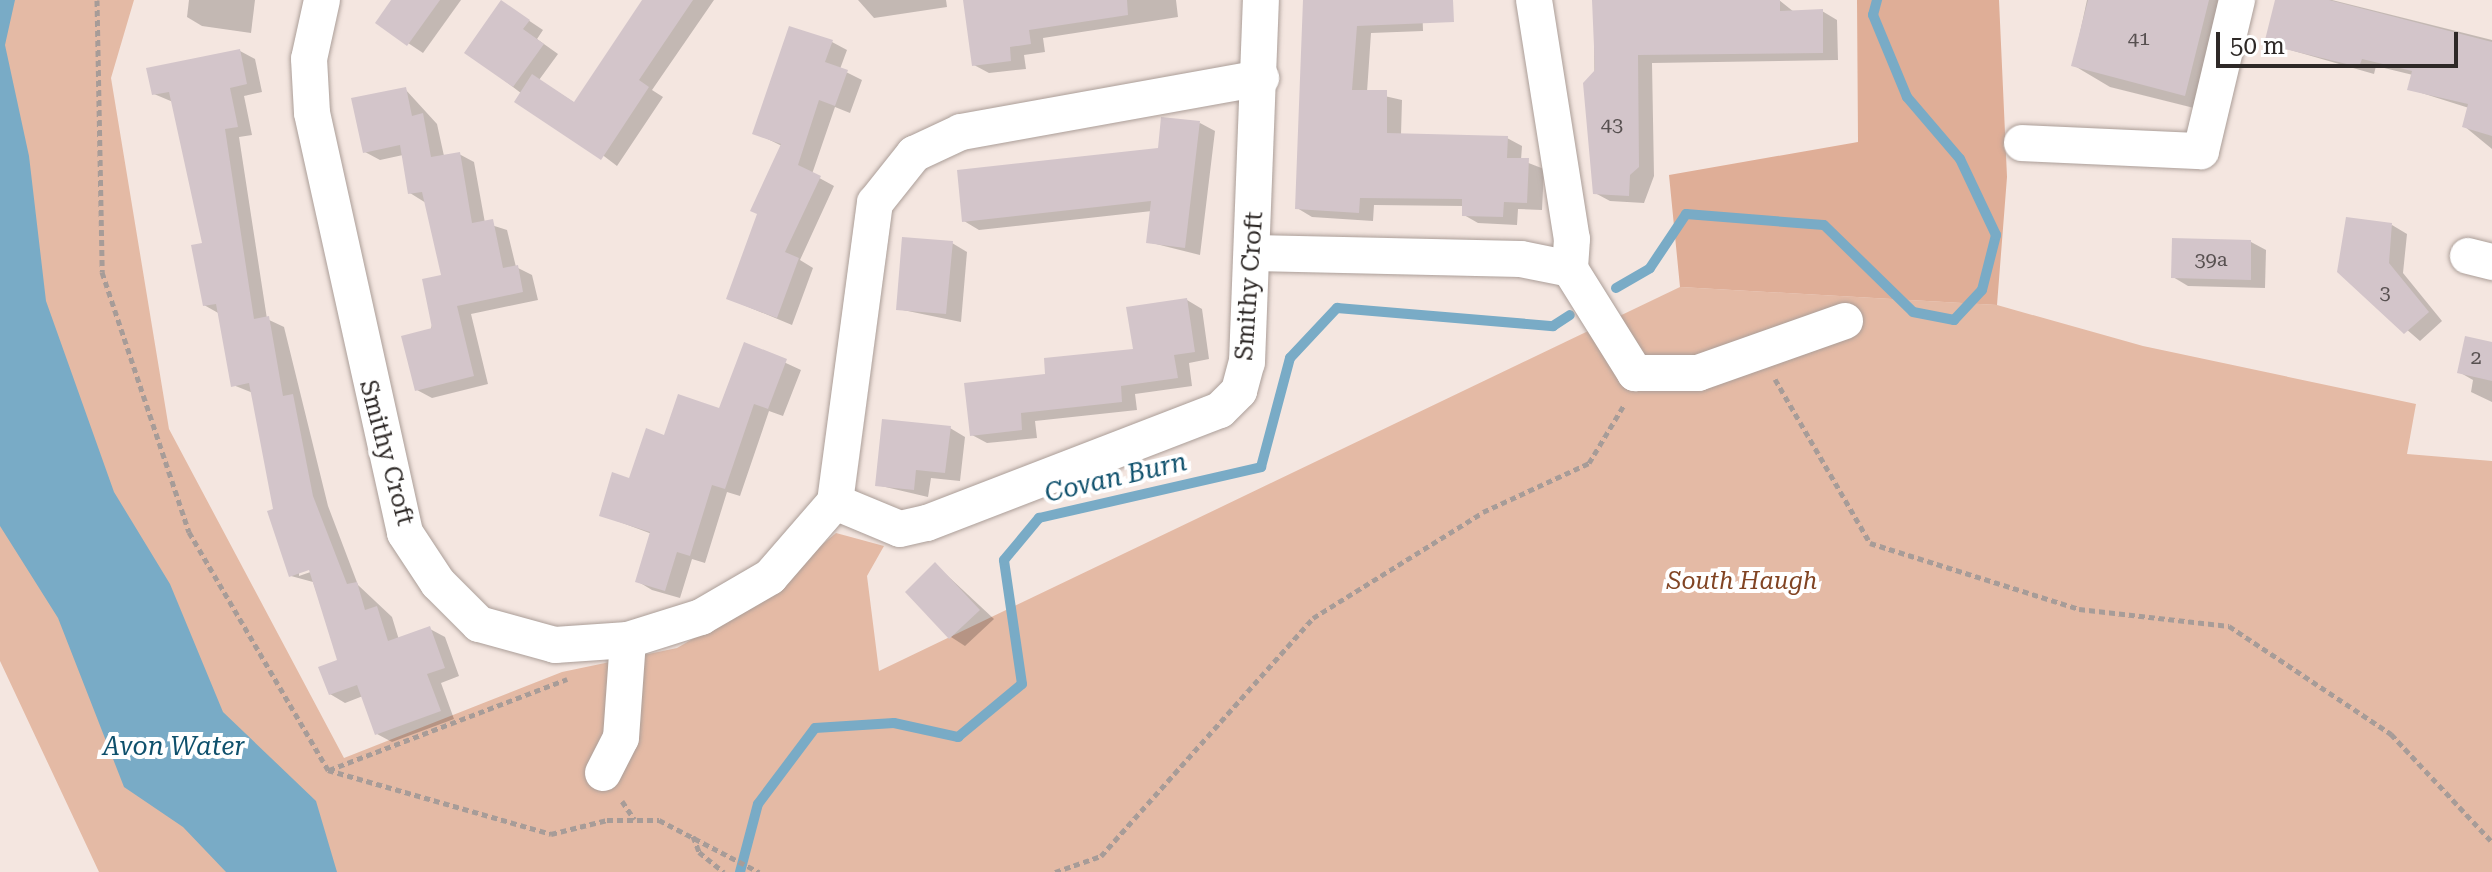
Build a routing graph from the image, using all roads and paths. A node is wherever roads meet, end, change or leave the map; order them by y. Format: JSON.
{"nodes":[{"id":1,"x":97,"y":0,"type":"edge"},
{"id":2,"x":322,"y":0,"type":"edge"},
{"id":3,"x":1261,"y":0,"type":"edge"},
{"id":4,"x":1534,"y":0,"type":"edge"},
{"id":5,"x":2237,"y":0,"type":"edge"},
{"id":6,"x":1261,"y":78,"type":"junction"},
{"id":7,"x":2022,"y":143,"type":"dead end"},
{"id":8,"x":1254,"y":253,"type":"junction"},
{"id":9,"x":1570,"y":269,"type":"junction"},
{"id":10,"x":1845,"y":321,"type":"dead end"},
{"id":11,"x":1757,"y":352,"type":"junction"},
{"id":12,"x":1635,"y":373,"type":"junction"},
{"id":13,"x":835,"y":502,"type":"junction"},
{"id":14,"x":625,"y":653,"type":"junction"},
{"id":15,"x":328,"y":770,"type":"junction"},
{"id":16,"x":603,"y":773,"type":"dead end"},
{"id":17,"x":693,"y":836,"type":"junction"},
{"id":18,"x":2492,"y":842,"type":"edge"},
{"id":19,"x":722,"y":871,"type":"edge"},
{"id":20,"x":759,"y":872,"type":"edge"},
{"id":21,"x":1055,"y":872,"type":"edge"}],
"edges":[{"from":1,"to":15,"type":"path"},
{"from":2,"to":14,"type":"street","name":"Smithy Croft"},
{"from":3,"to":6,"type":"street","name":"Smithy Croft"},
{"from":4,"to":9,"type":"street"},
{"from":5,"to":7,"type":"street"},
{"from":6,"to":8,"type":"street","name":"Smithy Croft"},
{"from":6,"to":13,"type":"street"},
{"from":8,"to":9,"type":"street"},
{"from":8,"to":13,"type":"street","name":"Smithy Croft"},
{"from":9,"to":12,"type":"street"},
{"from":10,"to":11,"type":"street"},
{"from":11,"to":12,"type":"street"},
{"from":11,"to":18,"type":"path"},
{"from":12,"to":21,"type":"path"},
{"from":13,"to":14,"type":"street","name":"Smithy Croft"},
{"from":14,"to":15,"type":"path"},
{"from":14,"to":16,"type":"street"},
{"from":15,"to":17,"type":"path"},
{"from":17,"to":19,"type":"path"},
{"from":17,"to":20,"type":"path"}]}
